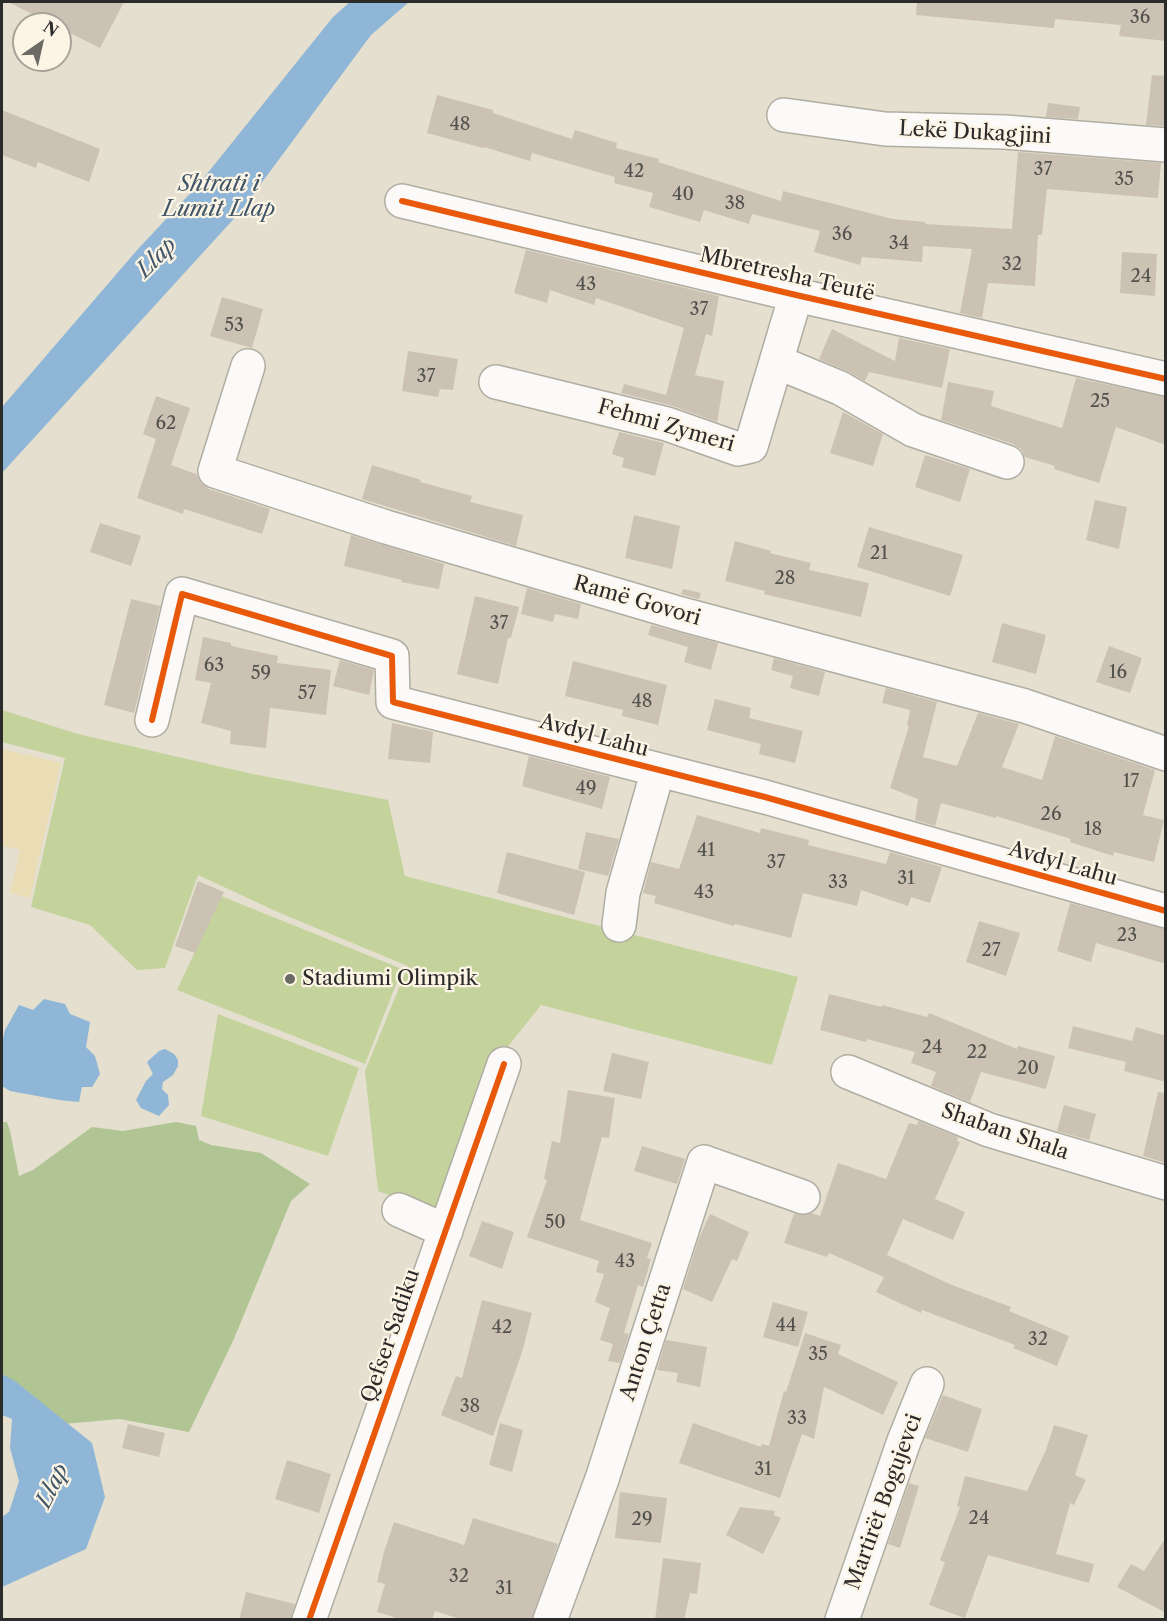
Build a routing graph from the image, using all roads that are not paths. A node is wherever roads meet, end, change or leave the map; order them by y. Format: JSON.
{"nodes":[{"id":1,"x":784,"y":115,"type":"dead end"},
{"id":2,"x":1166,"y":145,"type":"edge"},
{"id":3,"x":402,"y":201,"type":"dead end"},
{"id":4,"x":796,"y":295,"type":"junction"},
{"id":5,"x":777,"y":362,"type":"junction"},
{"id":6,"x":248,"y":366,"type":"dead end"},
{"id":7,"x":1166,"y":380,"type":"edge"},
{"id":8,"x":496,"y":382,"type":"dead end"},
{"id":9,"x":1007,"y":462,"type":"dead end"},
{"id":10,"x":152,"y":720,"type":"dead end"},
{"id":11,"x":1166,"y":754,"type":"edge"},
{"id":12,"x":658,"y":770,"type":"junction"},
{"id":13,"x":1166,"y":911,"type":"edge"},
{"id":14,"x":619,"y":925,"type":"dead end"},
{"id":15,"x":504,"y":1064,"type":"dead end"},
{"id":16,"x":848,"y":1072,"type":"dead end"},
{"id":17,"x":1166,"y":1183,"type":"edge"},
{"id":18,"x":803,"y":1197,"type":"dead end"},
{"id":19,"x":399,"y":1210,"type":"dead end"},
{"id":20,"x":446,"y":1231,"type":"junction"},
{"id":21,"x":927,"y":1384,"type":"dead end"},
{"id":22,"x":309,"y":1620,"type":"edge"},
{"id":23,"x":550,"y":1620,"type":"edge"},
{"id":24,"x":842,"y":1620,"type":"edge"}],
"edges":[{"from":1,"to":2,"type":"street","name":"Lekë Dukagjini"},
{"from":3,"to":4,"type":"street","name":"Mbretresha Teutë"},
{"from":4,"to":5,"type":"street","name":"Fehmi Zymeri"},
{"from":4,"to":7,"type":"street","name":"Mbretresha Teutë"},
{"from":5,"to":8,"type":"street","name":"Fehmi Zymeri"},
{"from":5,"to":9,"type":"street"},
{"from":6,"to":11,"type":"street","name":"Ramë Govori"},
{"from":10,"to":12,"type":"street","name":"Avdyl Lahu"},
{"from":12,"to":13,"type":"street","name":"Avdyl Lahu"},
{"from":12,"to":14,"type":"street","name":"Avdyl Lahu"},
{"from":15,"to":20,"type":"street","name":"Qefser Sadiku"},
{"from":16,"to":17,"type":"street","name":"Shaban Shala"},
{"from":18,"to":23,"type":"street","name":"Anton Çetta"},
{"from":19,"to":20,"type":"street"},
{"from":20,"to":22,"type":"street","name":"Qefser Sadiku"},
{"from":21,"to":24,"type":"street","name":"Martirët Bogujevci"}]}
